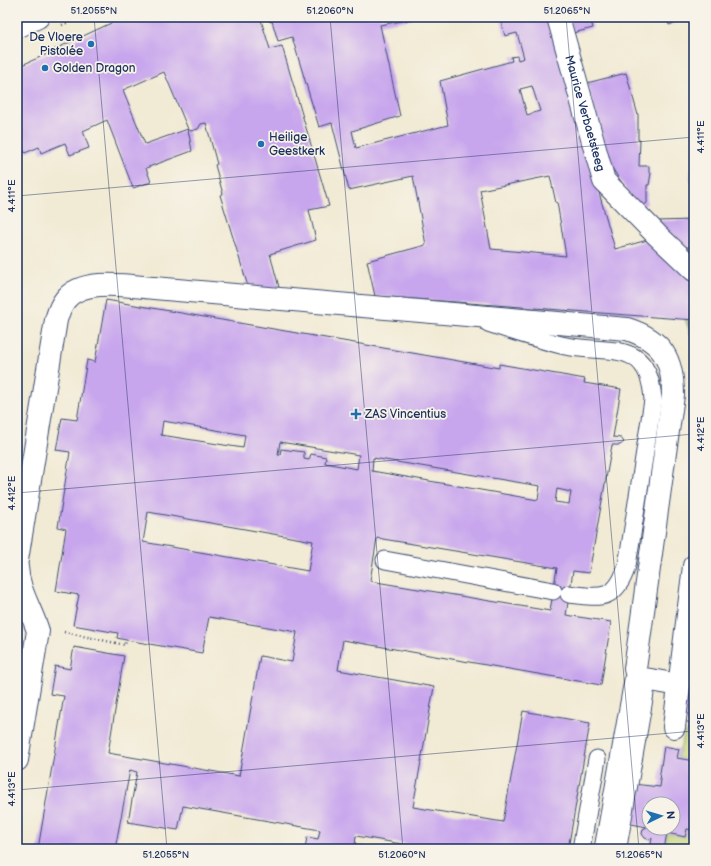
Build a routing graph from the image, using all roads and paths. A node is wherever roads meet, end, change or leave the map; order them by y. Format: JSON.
{"nodes":[{"id":1,"x":38,"y":17,"type":"edge"},
{"id":2,"x":558,"y":17,"type":"edge"},
{"id":3,"x":17,"y":27,"type":"edge"},
{"id":4,"x":694,"y":270,"type":"edge"},
{"id":5,"x":459,"y":315,"type":"junction"},
{"id":6,"x":22,"y":493,"type":"edge"},
{"id":7,"x":17,"y":560,"type":"edge"},
{"id":8,"x":385,"y":560,"type":"dead end"},
{"id":9,"x":694,"y":566,"type":"edge"},
{"id":10,"x":17,"y":567,"type":"edge"},
{"id":11,"x":38,"y":631,"type":"junction"},
{"id":12,"x":126,"y":640,"type":"dead end"},
{"id":13,"x":635,"y":669,"type":"joint"},
{"id":14,"x":670,"y":683,"type":"junction"},
{"id":15,"x":674,"y":727,"type":"dead end"},
{"id":16,"x":597,"y":759,"type":"dead end"},
{"id":17,"x":17,"y":760,"type":"edge"},
{"id":18,"x":581,"y":849,"type":"edge"},
{"id":19,"x":603,"y":849,"type":"edge"},
{"id":20,"x":615,"y":849,"type":"edge"}],
"edges":[{"from":1,"to":3,"type":"street"},
{"from":2,"to":4,"type":"street","name":"Maurice Verbaetsteeg"},
{"from":5,"to":6,"type":"street"},
{"from":5,"to":8,"type":"lane"},
{"from":5,"to":13,"type":"street"},
{"from":6,"to":7,"type":"street"},
{"from":9,"to":14,"type":"street"},
{"from":10,"to":11,"type":"street"},
{"from":11,"to":12,"type":"path"},
{"from":11,"to":17,"type":"street"},
{"from":13,"to":19,"type":"lane"},
{"from":14,"to":15,"type":"street"},
{"from":14,"to":20,"type":"street"},
{"from":16,"to":18,"type":"lane"}]}
